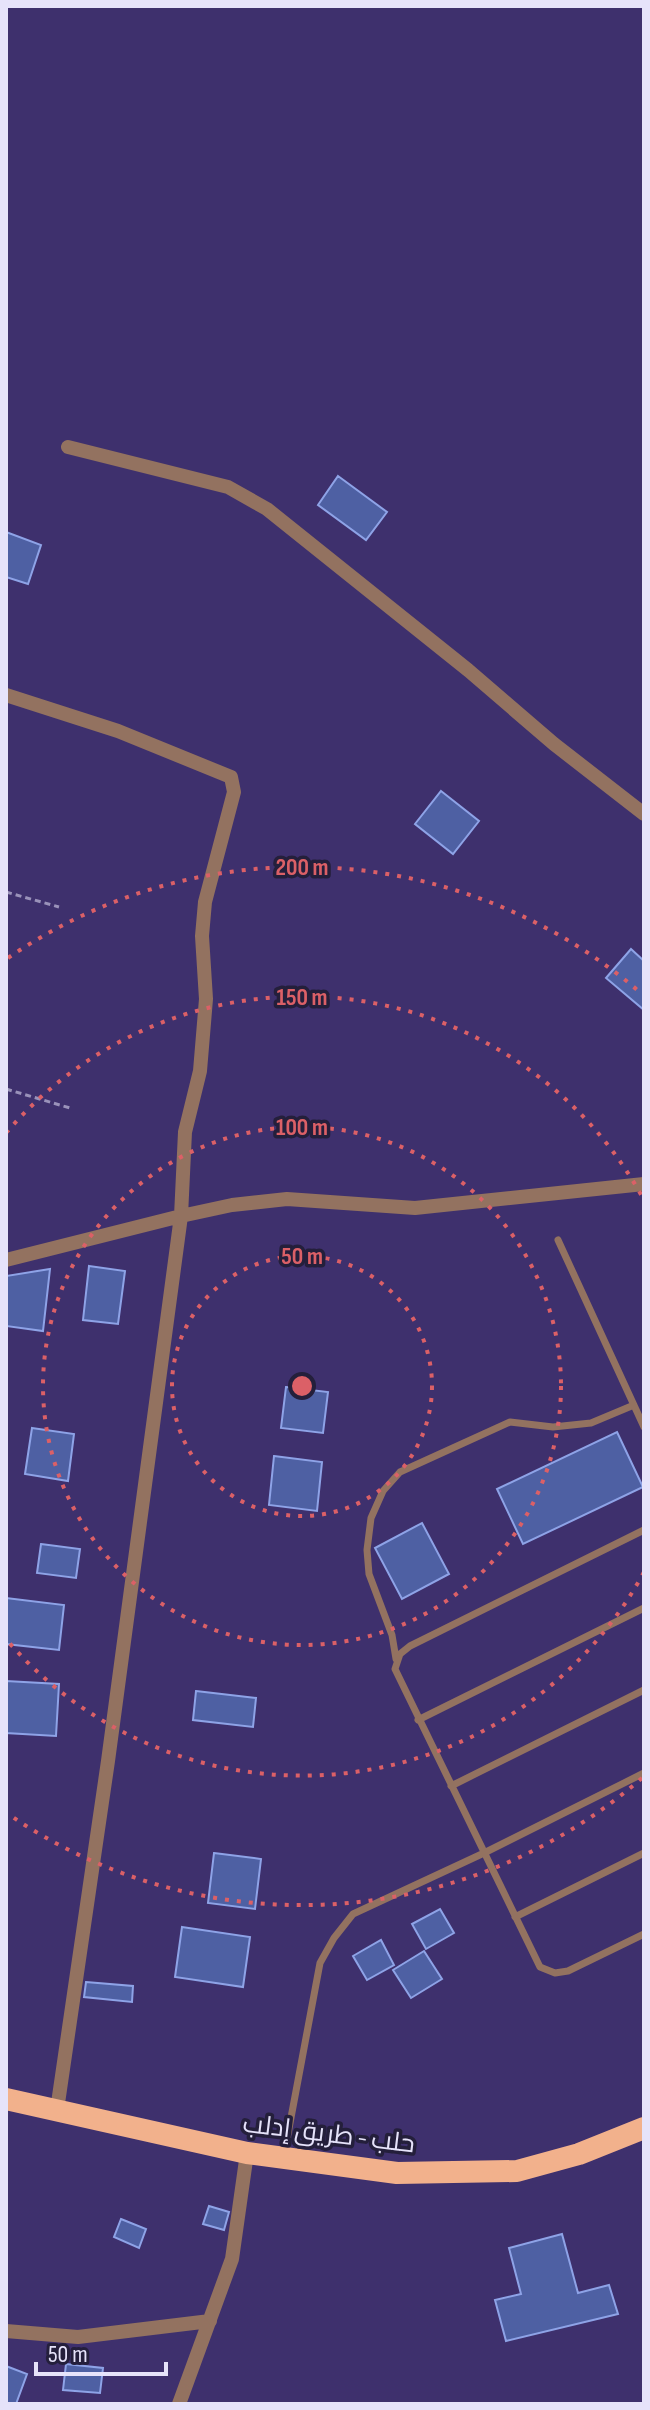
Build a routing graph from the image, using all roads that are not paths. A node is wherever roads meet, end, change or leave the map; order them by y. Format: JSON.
{"nodes":[{"id":1,"x":68,"y":447,"type":"dead end"},
{"id":2,"x":6,"y":695,"type":"edge"},
{"id":3,"x":644,"y":814,"type":"edge"},
{"id":4,"x":644,"y":1184,"type":"edge"},
{"id":5,"x":181,"y":1216,"type":"junction"},
{"id":6,"x":558,"y":1240,"type":"dead end"},
{"id":7,"x":6,"y":1260,"type":"edge"},
{"id":8,"x":634,"y":1405,"type":"junction"},
{"id":9,"x":644,"y":1427,"type":"edge"},
{"id":10,"x":644,"y":1530,"type":"edge"},
{"id":11,"x":644,"y":1608,"type":"edge"},
{"id":12,"x":397,"y":1661,"type":"junction"},
{"id":13,"x":644,"y":1690,"type":"edge"},
{"id":14,"x":418,"y":1720,"type":"junction"},
{"id":15,"x":644,"y":1773,"type":"edge"},
{"id":16,"x":451,"y":1786,"type":"junction"},
{"id":17,"x":484,"y":1853,"type":"junction"},
{"id":18,"x":644,"y":1853,"type":"edge"},
{"id":19,"x":515,"y":1917,"type":"junction"},
{"id":20,"x":644,"y":1934,"type":"edge"},
{"id":21,"x":6,"y":2099,"type":"edge"},
{"id":22,"x":57,"y":2110,"type":"junction"},
{"id":23,"x":644,"y":2128,"type":"edge"},
{"id":24,"x":247,"y":2153,"type":"junction"},
{"id":25,"x":284,"y":2157,"type":"junction"},
{"id":26,"x":210,"y":2321,"type":"junction"},
{"id":27,"x":6,"y":2331,"type":"edge"},
{"id":28,"x":179,"y":2404,"type":"edge"}],
"edges":[{"from":1,"to":3,"type":"street"},
{"from":2,"to":5,"type":"street"},
{"from":4,"to":5,"type":"street"},
{"from":5,"to":7,"type":"street"},
{"from":5,"to":22,"type":"street"},
{"from":6,"to":8,"type":"lane"},
{"from":8,"to":9,"type":"lane"},
{"from":8,"to":12,"type":"lane"},
{"from":10,"to":12,"type":"lane"},
{"from":11,"to":14,"type":"lane"},
{"from":12,"to":14,"type":"lane"},
{"from":13,"to":16,"type":"lane"},
{"from":14,"to":16,"type":"lane"},
{"from":15,"to":17,"type":"lane"},
{"from":16,"to":17,"type":"lane"},
{"from":17,"to":19,"type":"lane"},
{"from":17,"to":25,"type":"lane"},
{"from":18,"to":19,"type":"lane"},
{"from":19,"to":20,"type":"lane"},
{"from":21,"to":22,"type":"highway","name":"حلب - طريق إدلب"},
{"from":22,"to":24,"type":"highway","name":"حلب - طريق إدلب"},
{"from":23,"to":25,"type":"highway","name":"حلب - طريق إدلب"},
{"from":24,"to":25,"type":"highway","name":"حلب - طريق إدلب"},
{"from":24,"to":26,"type":"street"},
{"from":26,"to":27,"type":"street"},
{"from":26,"to":28,"type":"street"}]}
